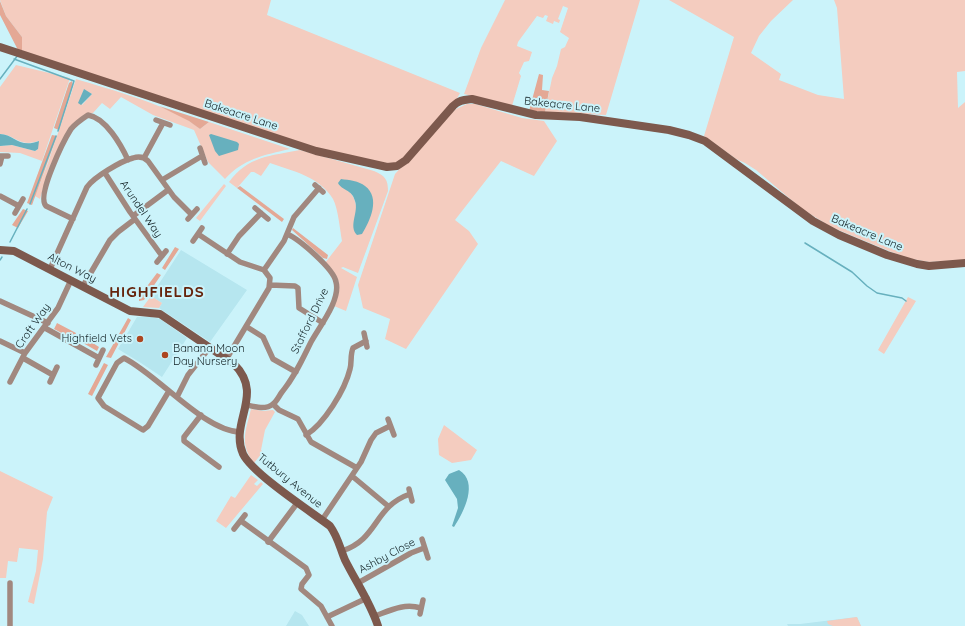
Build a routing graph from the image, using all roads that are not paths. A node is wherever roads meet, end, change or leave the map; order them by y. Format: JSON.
{"nodes":[{"id":1,"x":0,"y":47,"type":"edge"},
{"id":2,"x":156,"y":120,"type":"dead end"},
{"id":3,"x":163,"y":123,"type":"junction"},
{"id":4,"x":170,"y":125,"type":"dead end"},
{"id":5,"x":200,"y":148,"type":"dead end"},
{"id":6,"x":1,"y":156,"type":"edge"},
{"id":7,"x":8,"y":156,"type":"dead end"},
{"id":8,"x":202,"y":156,"type":"junction"},
{"id":9,"x":144,"y":158,"type":"junction"},
{"id":10,"x":128,"y":160,"type":"junction"},
{"id":11,"x":205,"y":163,"type":"dead end"},
{"id":12,"x":0,"y":164,"type":"edge"},
{"id":13,"x":106,"y":173,"type":"junction"},
{"id":14,"x":162,"y":180,"type":"junction"},
{"id":15,"x":319,"y":188,"type":"dead end"},
{"id":16,"x":168,"y":190,"type":"junction"},
{"id":17,"x":0,"y":196,"type":"edge"},
{"id":18,"x":24,"y":199,"type":"dead end"},
{"id":19,"x":19,"y":206,"type":"junction"},
{"id":20,"x":255,"y":208,"type":"dead end"},
{"id":21,"x":197,"y":209,"type":"dead end"},
{"id":22,"x":15,"y":213,"type":"dead end"},
{"id":23,"x":261,"y":213,"type":"junction"},
{"id":24,"x":191,"y":214,"type":"junction"},
{"id":25,"x":134,"y":218,"type":"junction"},
{"id":26,"x":268,"y":218,"type":"dead end"},
{"id":27,"x":73,"y":219,"type":"junction"},
{"id":28,"x":188,"y":219,"type":"dead end"},
{"id":29,"x":202,"y":228,"type":"dead end"},
{"id":30,"x":198,"y":234,"type":"junction"},
{"id":31,"x":286,"y":234,"type":"junction"},
{"id":32,"x":193,"y":242,"type":"dead end"},
{"id":33,"x":0,"y":250,"type":"edge"},
{"id":34,"x":227,"y":254,"type":"junction"},
{"id":35,"x":157,"y":262,"type":"dead end"},
{"id":36,"x":965,"y":264,"type":"edge"},
{"id":37,"x":50,"y":269,"type":"junction"},
{"id":38,"x":264,"y":270,"type":"junction"},
{"id":39,"x":71,"y":280,"type":"junction"},
{"id":40,"x":270,"y":285,"type":"junction"},
{"id":41,"x":83,"y":286,"type":"junction"},
{"id":42,"x":0,"y":301,"type":"edge"},
{"id":43,"x":132,"y":311,"type":"joint"},
{"id":44,"x":323,"y":323,"type":"junction"},
{"id":45,"x":46,"y":326,"type":"junction"},
{"id":46,"x":247,"y":327,"type":"junction"},
{"id":47,"x":364,"y":333,"type":"dead end"},
{"id":48,"x":0,"y":341,"type":"edge"},
{"id":49,"x":366,"y":341,"type":"junction"},
{"id":50,"x":210,"y":347,"type":"junction"},
{"id":51,"x":367,"y":347,"type":"dead end"},
{"id":52,"x":103,"y":350,"type":"dead end"},
{"id":53,"x":24,"y":356,"type":"junction"},
{"id":54,"x":99,"y":358,"type":"junction"},
{"id":55,"x":227,"y":358,"type":"junction"},
{"id":56,"x":96,"y":365,"type":"dead end"},
{"id":57,"x":57,"y":367,"type":"dead end"},
{"id":58,"x":296,"y":372,"type":"junction"},
{"id":59,"x":53,"y":375,"type":"junction"},
{"id":60,"x":10,"y":382,"type":"dead end"},
{"id":61,"x":50,"y":382,"type":"dead end"},
{"id":62,"x":169,"y":391,"type":"junction"},
{"id":63,"x":177,"y":397,"type":"junction"},
{"id":64,"x":273,"y":404,"type":"junction"},
{"id":65,"x":247,"y":405,"type":"junction"},
{"id":66,"x":201,"y":415,"type":"junction"},
{"id":67,"x":388,"y":418,"type":"dead end"},
{"id":68,"x":390,"y":426,"type":"junction"},
{"id":69,"x":240,"y":432,"type":"junction"},
{"id":70,"x":306,"y":435,"type":"junction"},
{"id":71,"x":394,"y":435,"type":"dead end"},
{"id":72,"x":219,"y":467,"type":"dead end"},
{"id":73,"x":357,"y":468,"type":"junction"},
{"id":74,"x":352,"y":476,"type":"junction"},
{"id":75,"x":412,"y":501,"type":"dead end"},
{"id":76,"x":298,"y":502,"type":"junction"},
{"id":77,"x":388,"y":506,"type":"junction"},
{"id":78,"x":245,"y":515,"type":"dead end"},
{"id":79,"x":322,"y":520,"type":"junction"},
{"id":80,"x":240,"y":521,"type":"junction"},
{"id":81,"x":234,"y":529,"type":"dead end"},
{"id":82,"x":422,"y":539,"type":"dead end"},
{"id":83,"x":268,"y":542,"type":"junction"},
{"id":84,"x":424,"y":548,"type":"junction"},
{"id":85,"x":342,"y":551,"type":"junction"},
{"id":86,"x":428,"y":558,"type":"dead end"},
{"id":87,"x":358,"y":582,"type":"junction"},
{"id":88,"x":10,"y":583,"type":"dead end"},
{"id":89,"x":367,"y":598,"type":"junction"},
{"id":90,"x":423,"y":600,"type":"dead end"},
{"id":91,"x":421,"y":608,"type":"junction"},
{"id":92,"x":420,"y":614,"type":"dead end"},
{"id":93,"x":375,"y":616,"type":"junction"},
{"id":94,"x":327,"y":617,"type":"junction"},
{"id":95,"x":10,"y":626,"type":"edge"},
{"id":96,"x":332,"y":626,"type":"edge"},
{"id":97,"x":378,"y":626,"type":"edge"}],
"edges":[{"from":1,"to":36,"type":"street","name":"Bakeacre Lane"},
{"from":2,"to":3,"type":"street"},
{"from":3,"to":4,"type":"street"},
{"from":3,"to":9,"type":"street"},
{"from":5,"to":8,"type":"street"},
{"from":6,"to":7,"type":"street"},
{"from":6,"to":12,"type":"street"},
{"from":8,"to":11,"type":"street"},
{"from":8,"to":14,"type":"street"},
{"from":9,"to":10,"type":"street"},
{"from":9,"to":14,"type":"street"},
{"from":10,"to":13,"type":"street"},
{"from":10,"to":27,"type":"street"},
{"from":13,"to":25,"type":"street","name":"Arundel Way"},
{"from":13,"to":27,"type":"street"},
{"from":14,"to":16,"type":"street"},
{"from":15,"to":31,"type":"street"},
{"from":16,"to":24,"type":"street"},
{"from":16,"to":25,"type":"street"},
{"from":17,"to":19,"type":"street"},
{"from":18,"to":19,"type":"street"},
{"from":19,"to":22,"type":"street"},
{"from":20,"to":23,"type":"street"},
{"from":21,"to":24,"type":"street"},
{"from":23,"to":26,"type":"street"},
{"from":23,"to":34,"type":"street"},
{"from":24,"to":28,"type":"street"},
{"from":25,"to":35,"type":"street","name":"Arundel Way"},
{"from":25,"to":41,"type":"street"},
{"from":27,"to":37,"type":"street"},
{"from":29,"to":30,"type":"street"},
{"from":30,"to":32,"type":"street"},
{"from":30,"to":34,"type":"street"},
{"from":31,"to":38,"type":"street"},
{"from":31,"to":44,"type":"street","name":"Stafford Drive"},
{"from":33,"to":37,"type":"street","name":"Alton Way"},
{"from":34,"to":38,"type":"street"},
{"from":37,"to":39,"type":"street","name":"Alton Way"},
{"from":38,"to":40,"type":"street"},
{"from":39,"to":41,"type":"street","name":"Alton Way"},
{"from":39,"to":45,"type":"street","name":"Croft Way"},
{"from":40,"to":44,"type":"street"},
{"from":40,"to":46,"type":"street"},
{"from":41,"to":43,"type":"street","name":"Alton Way"},
{"from":42,"to":45,"type":"street"},
{"from":43,"to":50,"type":"street","name":"Tutbury Avenue"},
{"from":44,"to":58,"type":"street","name":"Stafford Drive"},
{"from":45,"to":53,"type":"street","name":"Croft Way"},
{"from":45,"to":54,"type":"street"},
{"from":46,"to":55,"type":"street"},
{"from":46,"to":58,"type":"street"},
{"from":47,"to":49,"type":"street"},
{"from":48,"to":53,"type":"street"},
{"from":49,"to":51,"type":"street"},
{"from":49,"to":70,"type":"street"},
{"from":50,"to":55,"type":"street","name":"Tutbury Avenue"},
{"from":50,"to":63,"type":"street"},
{"from":52,"to":54,"type":"street"},
{"from":53,"to":59,"type":"street"},
{"from":53,"to":60,"type":"street","name":"Croft Way"},
{"from":54,"to":56,"type":"street"},
{"from":55,"to":65,"type":"street","name":"Tutbury Avenue"},
{"from":57,"to":59,"type":"street"},
{"from":58,"to":64,"type":"street","name":"Stafford Drive"},
{"from":59,"to":61,"type":"street"},
{"from":62,"to":62,"type":"street"},
{"from":62,"to":63,"type":"street"},
{"from":63,"to":66,"type":"street"},
{"from":64,"to":65,"type":"street"},
{"from":64,"to":70,"type":"street"},
{"from":65,"to":69,"type":"street","name":"Tutbury Avenue"},
{"from":66,"to":69,"type":"street"},
{"from":66,"to":72,"type":"street"},
{"from":67,"to":68,"type":"street"},
{"from":68,"to":71,"type":"street"},
{"from":68,"to":73,"type":"street"},
{"from":69,"to":76,"type":"street","name":"Tutbury Avenue"},
{"from":70,"to":73,"type":"street"},
{"from":73,"to":74,"type":"street"},
{"from":74,"to":77,"type":"street"},
{"from":74,"to":79,"type":"street"},
{"from":75,"to":77,"type":"street"},
{"from":76,"to":79,"type":"street","name":"Tutbury Avenue"},
{"from":76,"to":83,"type":"street"},
{"from":77,"to":85,"type":"street"},
{"from":78,"to":80,"type":"street"},
{"from":79,"to":85,"type":"street","name":"Tutbury Avenue"},
{"from":80,"to":81,"type":"street"},
{"from":80,"to":83,"type":"street"},
{"from":82,"to":84,"type":"street","name":"Ashby Close"},
{"from":83,"to":94,"type":"street"},
{"from":84,"to":86,"type":"street","name":"Ashby Close"},
{"from":84,"to":87,"type":"street","name":"Ashby Close"},
{"from":85,"to":87,"type":"street","name":"Tutbury Avenue"},
{"from":87,"to":89,"type":"street","name":"Tutbury Avenue"},
{"from":88,"to":95,"type":"street"},
{"from":89,"to":93,"type":"street","name":"Tutbury Avenue"},
{"from":89,"to":94,"type":"street"},
{"from":90,"to":91,"type":"street"},
{"from":91,"to":92,"type":"street"},
{"from":91,"to":93,"type":"street"},
{"from":93,"to":97,"type":"street","name":"Tutbury Avenue"},
{"from":94,"to":96,"type":"street"}]}
